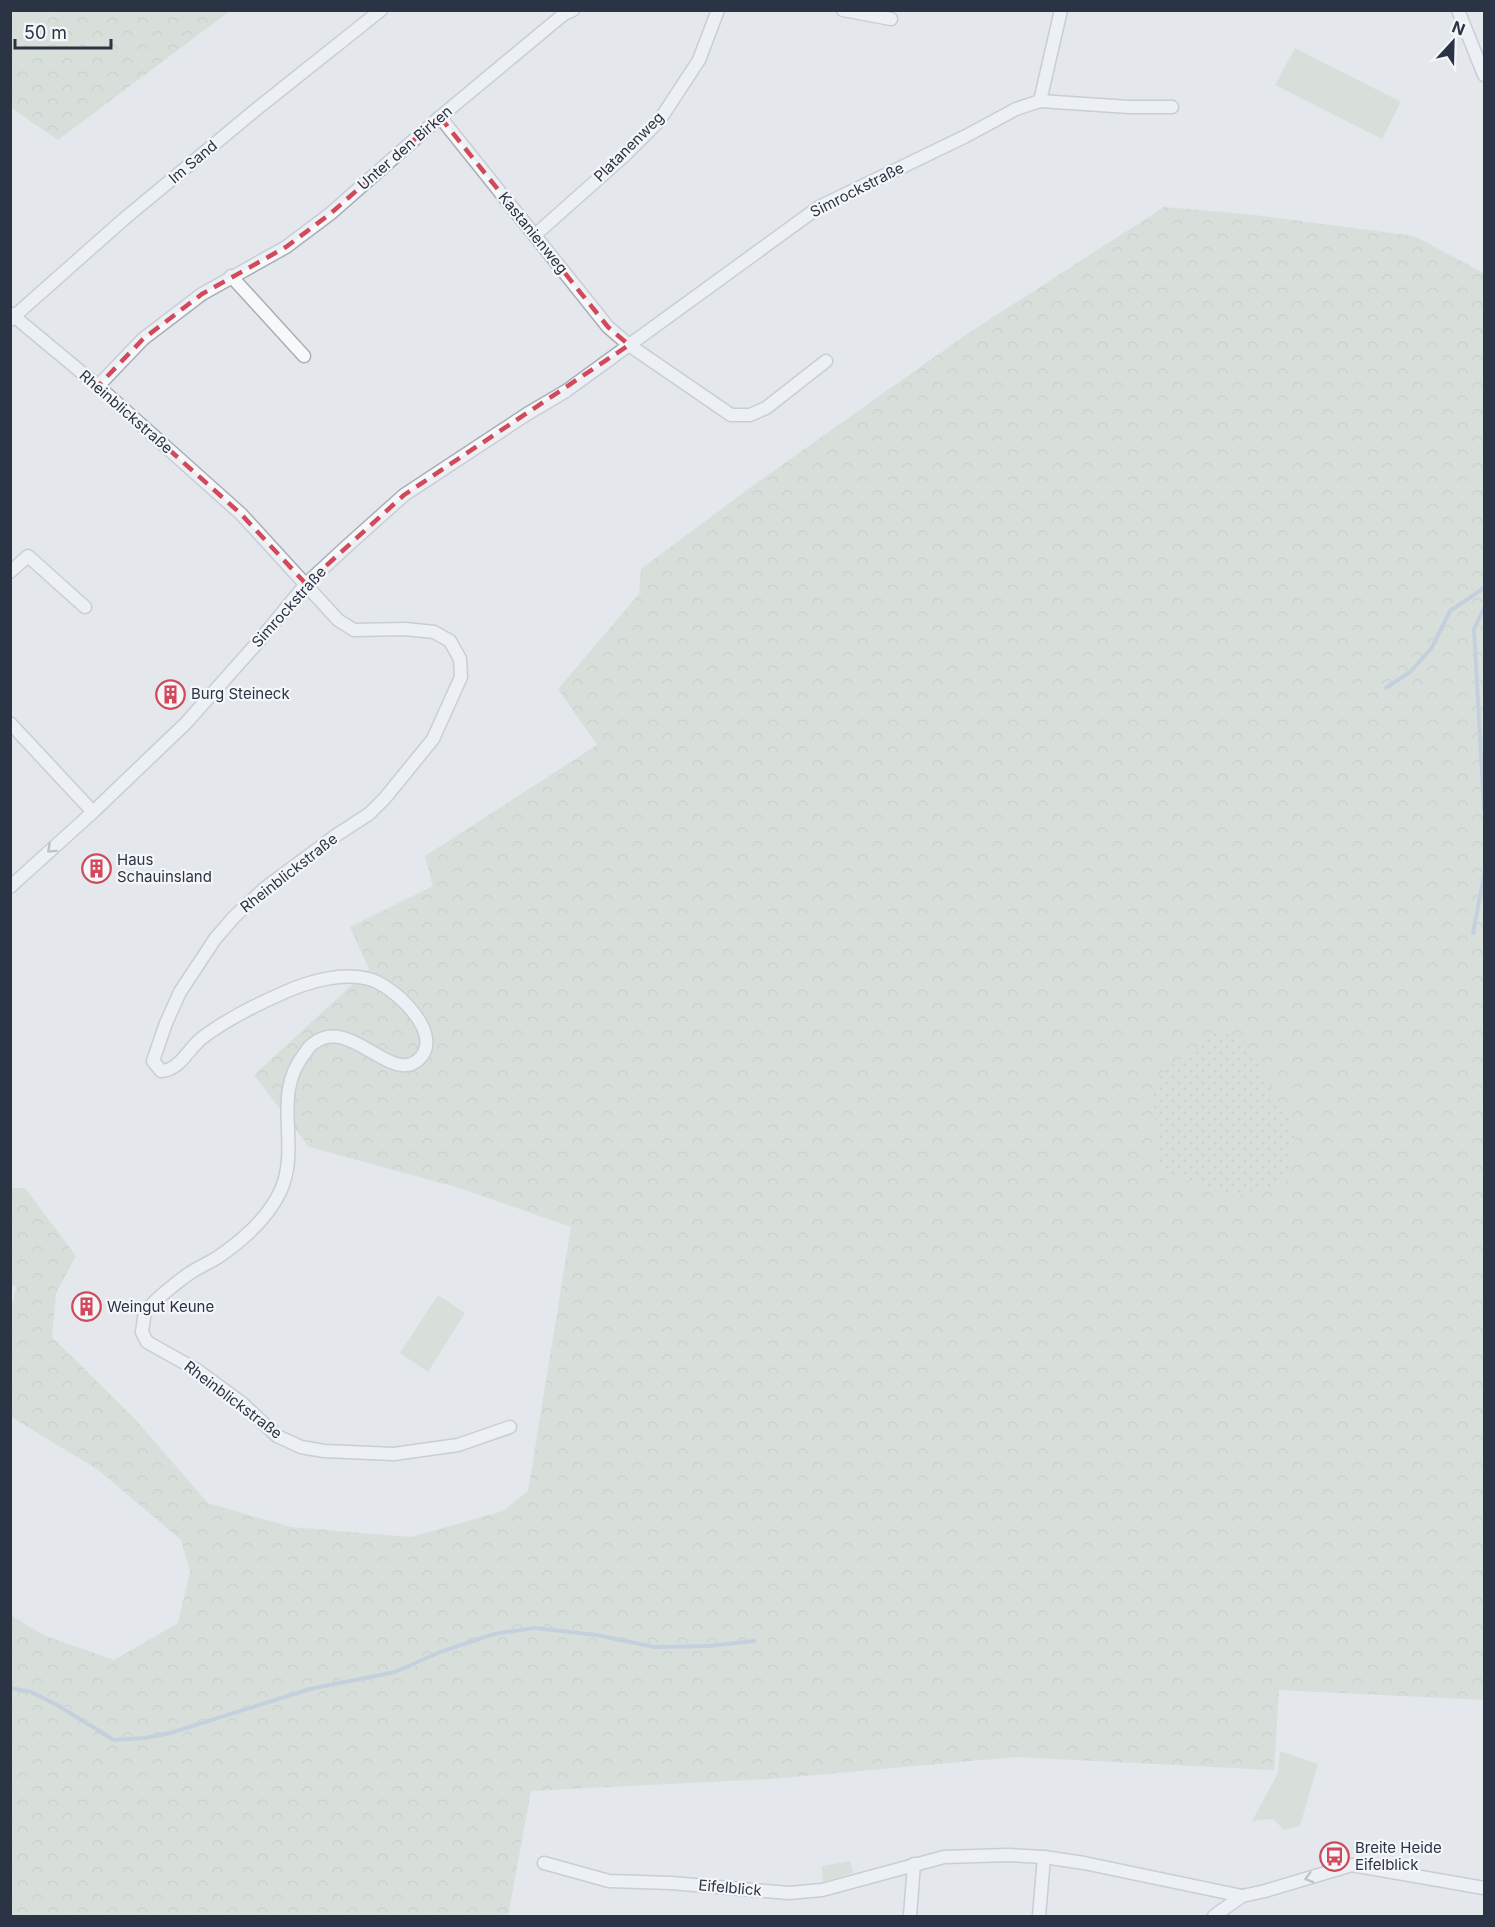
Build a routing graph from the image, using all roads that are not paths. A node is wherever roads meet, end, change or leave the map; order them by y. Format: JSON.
{"nodes":[{"id":1,"x":381,"y":10,"type":"edge"},
{"id":2,"x":573,"y":10,"type":"edge"},
{"id":3,"x":718,"y":10,"type":"edge"},
{"id":4,"x":843,"y":10,"type":"edge"},
{"id":5,"x":1061,"y":10,"type":"edge"},
{"id":6,"x":1458,"y":10,"type":"edge"},
{"id":7,"x":891,"y":19,"type":"dead end"},
{"id":8,"x":1485,"y":75,"type":"edge"},
{"id":9,"x":1040,"y":101,"type":"junction"},
{"id":10,"x":1172,"y":107,"type":"dead end"},
{"id":11,"x":440,"y":117,"type":"junction"},
{"id":12,"x":535,"y":235,"type":"junction"},
{"id":13,"x":231,"y":276,"type":"junction"},
{"id":14,"x":12,"y":316,"type":"edge"},
{"id":15,"x":629,"y":345,"type":"junction"},
{"id":16,"x":304,"y":356,"type":"dead end"},
{"id":17,"x":826,"y":361,"type":"dead end"},
{"id":18,"x":98,"y":386,"type":"junction"},
{"id":19,"x":10,"y":572,"type":"edge"},
{"id":20,"x":306,"y":584,"type":"junction"},
{"id":21,"x":85,"y":607,"type":"dead end"},
{"id":22,"x":10,"y":723,"type":"edge"},
{"id":23,"x":93,"y":812,"type":"junction"},
{"id":24,"x":10,"y":887,"type":"edge"},
{"id":25,"x":510,"y":1426,"type":"dead end"},
{"id":26,"x":1044,"y":1857,"type":"junction"},
{"id":27,"x":544,"y":1863,"type":"dead end"},
{"id":28,"x":914,"y":1864,"type":"junction"},
{"id":29,"x":1485,"y":1888,"type":"edge"},
{"id":30,"x":1242,"y":1896,"type":"junction"},
{"id":31,"x":910,"y":1917,"type":"edge"},
{"id":32,"x":1039,"y":1917,"type":"edge"},
{"id":33,"x":1214,"y":1917,"type":"edge"}],
"edges":[{"from":1,"to":14,"type":"street","name":"Im Sand"},
{"from":2,"to":11,"type":"street","name":"Unter den Birken"},
{"from":3,"to":12,"type":"street","name":"Platanenweg"},
{"from":4,"to":7,"type":"street"},
{"from":5,"to":9,"type":"street"},
{"from":6,"to":8,"type":"street"},
{"from":9,"to":10,"type":"street","name":"Simrockstraße"},
{"from":9,"to":15,"type":"street","name":"Simrockstraße"},
{"from":11,"to":12,"type":"street","name":"Kastanienweg"},
{"from":11,"to":13,"type":"street","name":"Unter den Birken"},
{"from":12,"to":15,"type":"street","name":"Kastanienweg"},
{"from":13,"to":16,"type":"street"},
{"from":13,"to":18,"type":"street","name":"Unter den Birken"},
{"from":14,"to":18,"type":"street","name":"Rheinblickstraße"},
{"from":15,"to":17,"type":"street"},
{"from":15,"to":20,"type":"street","name":"Simrockstraße"},
{"from":18,"to":20,"type":"street","name":"Rheinblickstraße"},
{"from":19,"to":21,"type":"street"},
{"from":20,"to":23,"type":"street","name":"Simrockstraße"},
{"from":20,"to":25,"type":"street","name":"Rheinblickstraße"},
{"from":22,"to":23,"type":"street"},
{"from":23,"to":24,"type":"street","name":"Simrockstraße","one_way":true},
{"from":26,"to":28,"type":"street","name":"Eifelblick"},
{"from":26,"to":30,"type":"street","name":"Eifelblick"},
{"from":26,"to":32,"type":"street"},
{"from":27,"to":28,"type":"street","name":"Eifelblick"},
{"from":28,"to":31,"type":"street"},
{"from":29,"to":30,"type":"street","one_way":true},
{"from":30,"to":33,"type":"street"}]}
